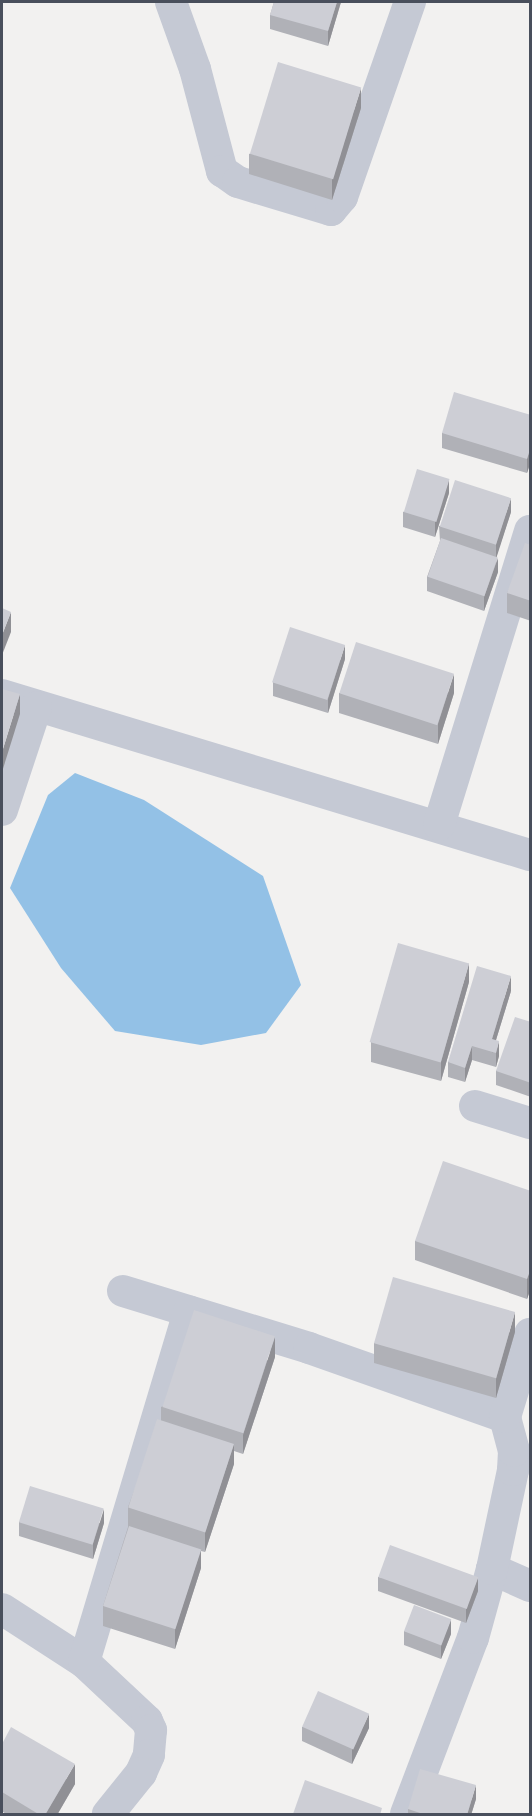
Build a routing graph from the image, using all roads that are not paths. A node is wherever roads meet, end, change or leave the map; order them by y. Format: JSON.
{"nodes":[{"id":1,"x":171,"y":2,"type":"edge"},
{"id":2,"x":410,"y":2,"type":"edge"},
{"id":3,"x":531,"y":531,"type":"edge"},
{"id":4,"x":2,"y":695,"type":"edge"},
{"id":5,"x":36,"y":707,"type":"junction"},
{"id":6,"x":2,"y":810,"type":"edge"},
{"id":7,"x":439,"y":825,"type":"junction"},
{"id":8,"x":531,"y":855,"type":"edge"},
{"id":9,"x":475,"y":1106,"type":"dead end"},
{"id":10,"x":531,"y":1123,"type":"edge"},
{"id":11,"x":123,"y":1291,"type":"dead end"},
{"id":12,"x":189,"y":1311,"type":"junction"},
{"id":13,"x":531,"y":1335,"type":"edge"},
{"id":14,"x":505,"y":1417,"type":"junction"},
{"id":15,"x":492,"y":1569,"type":"junction"},
{"id":16,"x":531,"y":1586,"type":"edge"},
{"id":17,"x":2,"y":1609,"type":"edge"},
{"id":18,"x":84,"y":1662,"type":"junction"},
{"id":19,"x":117,"y":1811,"type":"edge"},
{"id":20,"x":406,"y":1815,"type":"edge"}],
"edges":[{"from":1,"to":2,"type":"street"},
{"from":3,"to":7,"type":"street"},
{"from":4,"to":5,"type":"street"},
{"from":5,"to":6,"type":"street"},
{"from":5,"to":7,"type":"street"},
{"from":7,"to":8,"type":"street"},
{"from":9,"to":10,"type":"street"},
{"from":11,"to":12,"type":"street"},
{"from":12,"to":14,"type":"street"},
{"from":12,"to":18,"type":"street"},
{"from":13,"to":14,"type":"street"},
{"from":14,"to":15,"type":"street"},
{"from":15,"to":16,"type":"street"},
{"from":15,"to":20,"type":"street"},
{"from":17,"to":18,"type":"street"},
{"from":18,"to":19,"type":"street"}]}
